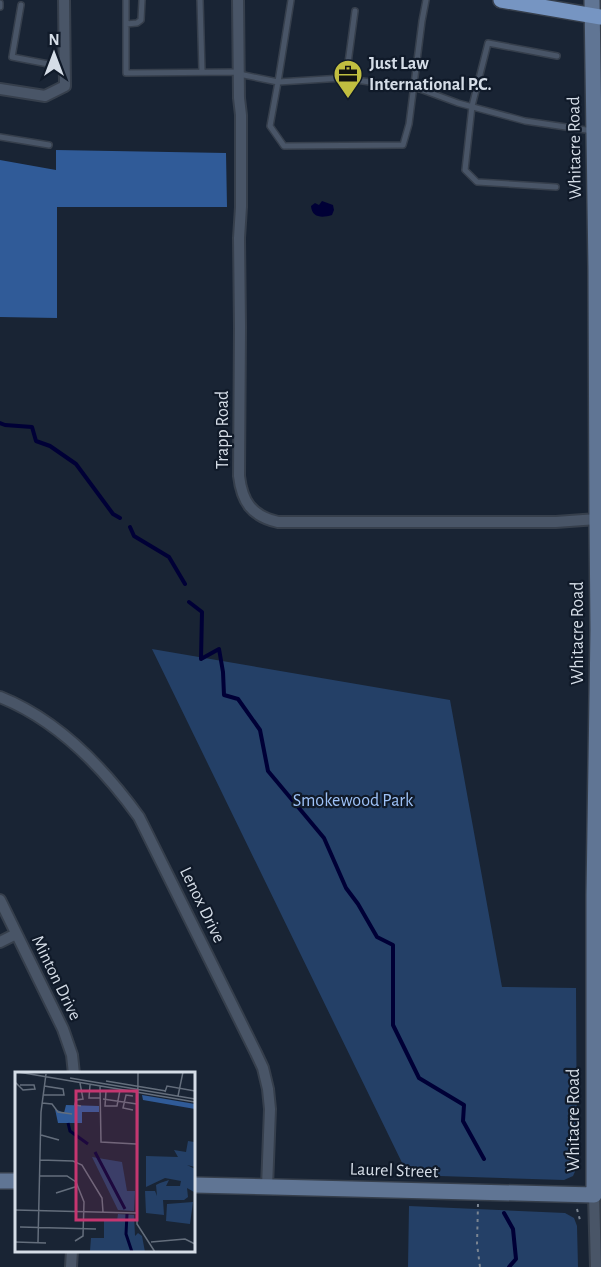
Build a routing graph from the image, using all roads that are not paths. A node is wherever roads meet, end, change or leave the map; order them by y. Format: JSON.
{"nodes":[{"id":1,"x":64,"y":0,"type":"edge"},
{"id":2,"x":126,"y":0,"type":"edge"},
{"id":3,"x":142,"y":0,"type":"edge"},
{"id":4,"x":200,"y":0,"type":"edge"},
{"id":5,"x":238,"y":0,"type":"edge"},
{"id":6,"x":291,"y":0,"type":"edge"},
{"id":7,"x":426,"y":0,"type":"edge"},
{"id":8,"x":501,"y":0,"type":"edge"},
{"id":9,"x":21,"y":5,"type":"dead end"},
{"id":10,"x":355,"y":11,"type":"dead end"},
{"id":11,"x":595,"y":11,"type":"edge"},
{"id":12,"x":126,"y":24,"type":"junction"},
{"id":13,"x":557,"y":56,"type":"dead end"},
{"id":14,"x":64,"y":67,"type":"junction"},
{"id":15,"x":202,"y":72,"type":"junction"},
{"id":16,"x":239,"y":73,"type":"junction"},
{"id":17,"x":346,"y":78,"type":"junction"},
{"id":18,"x":279,"y":82,"type":"junction"},
{"id":19,"x":413,"y":88,"type":"junction"},
{"id":20,"x":0,"y":89,"type":"edge"},
{"id":21,"x":472,"y":106,"type":"junction"},
{"id":22,"x":594,"y":131,"type":"junction"},
{"id":23,"x":0,"y":137,"type":"edge"},
{"id":24,"x":49,"y":145,"type":"dead end"},
{"id":25,"x":556,"y":187,"type":"dead end"},
{"id":26,"x":597,"y":519,"type":"junction"},
{"id":27,"x":0,"y":697,"type":"edge"},
{"id":28,"x":0,"y":900,"type":"edge"},
{"id":29,"x":16,"y":933,"type":"junction"},
{"id":30,"x":0,"y":942,"type":"edge"},
{"id":31,"x":74,"y":1072,"type":"edge"},
{"id":32,"x":195,"y":1185,"type":"edge"},
{"id":33,"x":267,"y":1187,"type":"junction"},
{"id":34,"x":594,"y":1195,"type":"junction"},
{"id":35,"x":72,"y":1252,"type":"edge"},
{"id":36,"x":71,"y":1267,"type":"edge"},
{"id":37,"x":596,"y":1267,"type":"edge"}],
"edges":[{"from":1,"to":14,"type":"street"},
{"from":2,"to":12,"type":"lane"},
{"from":3,"to":12,"type":"lane"},
{"from":4,"to":15,"type":"lane"},
{"from":5,"to":16,"type":"street","name":"Trapp Road"},
{"from":6,"to":18,"type":"lane"},
{"from":7,"to":19,"type":"lane"},
{"from":8,"to":11,"type":"main road"},
{"from":9,"to":14,"type":"lane"},
{"from":10,"to":17,"type":"lane"},
{"from":11,"to":22,"type":"street","name":"Whitacre Road"},
{"from":12,"to":15,"type":"lane"},
{"from":13,"to":21,"type":"lane"},
{"from":14,"to":20,"type":"street"},
{"from":15,"to":16,"type":"lane"},
{"from":16,"to":18,"type":"lane"},
{"from":16,"to":26,"type":"street","name":"Trapp Road"},
{"from":17,"to":18,"type":"lane"},
{"from":17,"to":19,"type":"lane"},
{"from":18,"to":19,"type":"lane"},
{"from":19,"to":21,"type":"lane"},
{"from":21,"to":22,"type":"lane"},
{"from":21,"to":25,"type":"lane"},
{"from":22,"to":26,"type":"street","name":"Whitacre Road"},
{"from":23,"to":24,"type":"lane"},
{"from":26,"to":34,"type":"street","name":"Whitacre Road"},
{"from":27,"to":33,"type":"street","name":"Lenox Drive"},
{"from":28,"to":29,"type":"street","name":"Minton Drive"},
{"from":29,"to":30,"type":"street"},
{"from":29,"to":31,"type":"street","name":"Minton Drive"},
{"from":32,"to":33,"type":"street","name":"Laurel Street"},
{"from":33,"to":34,"type":"street","name":"Laurel Street"},
{"from":34,"to":37,"type":"street","name":"Whitacre Road"},
{"from":35,"to":36,"type":"street"}]}
